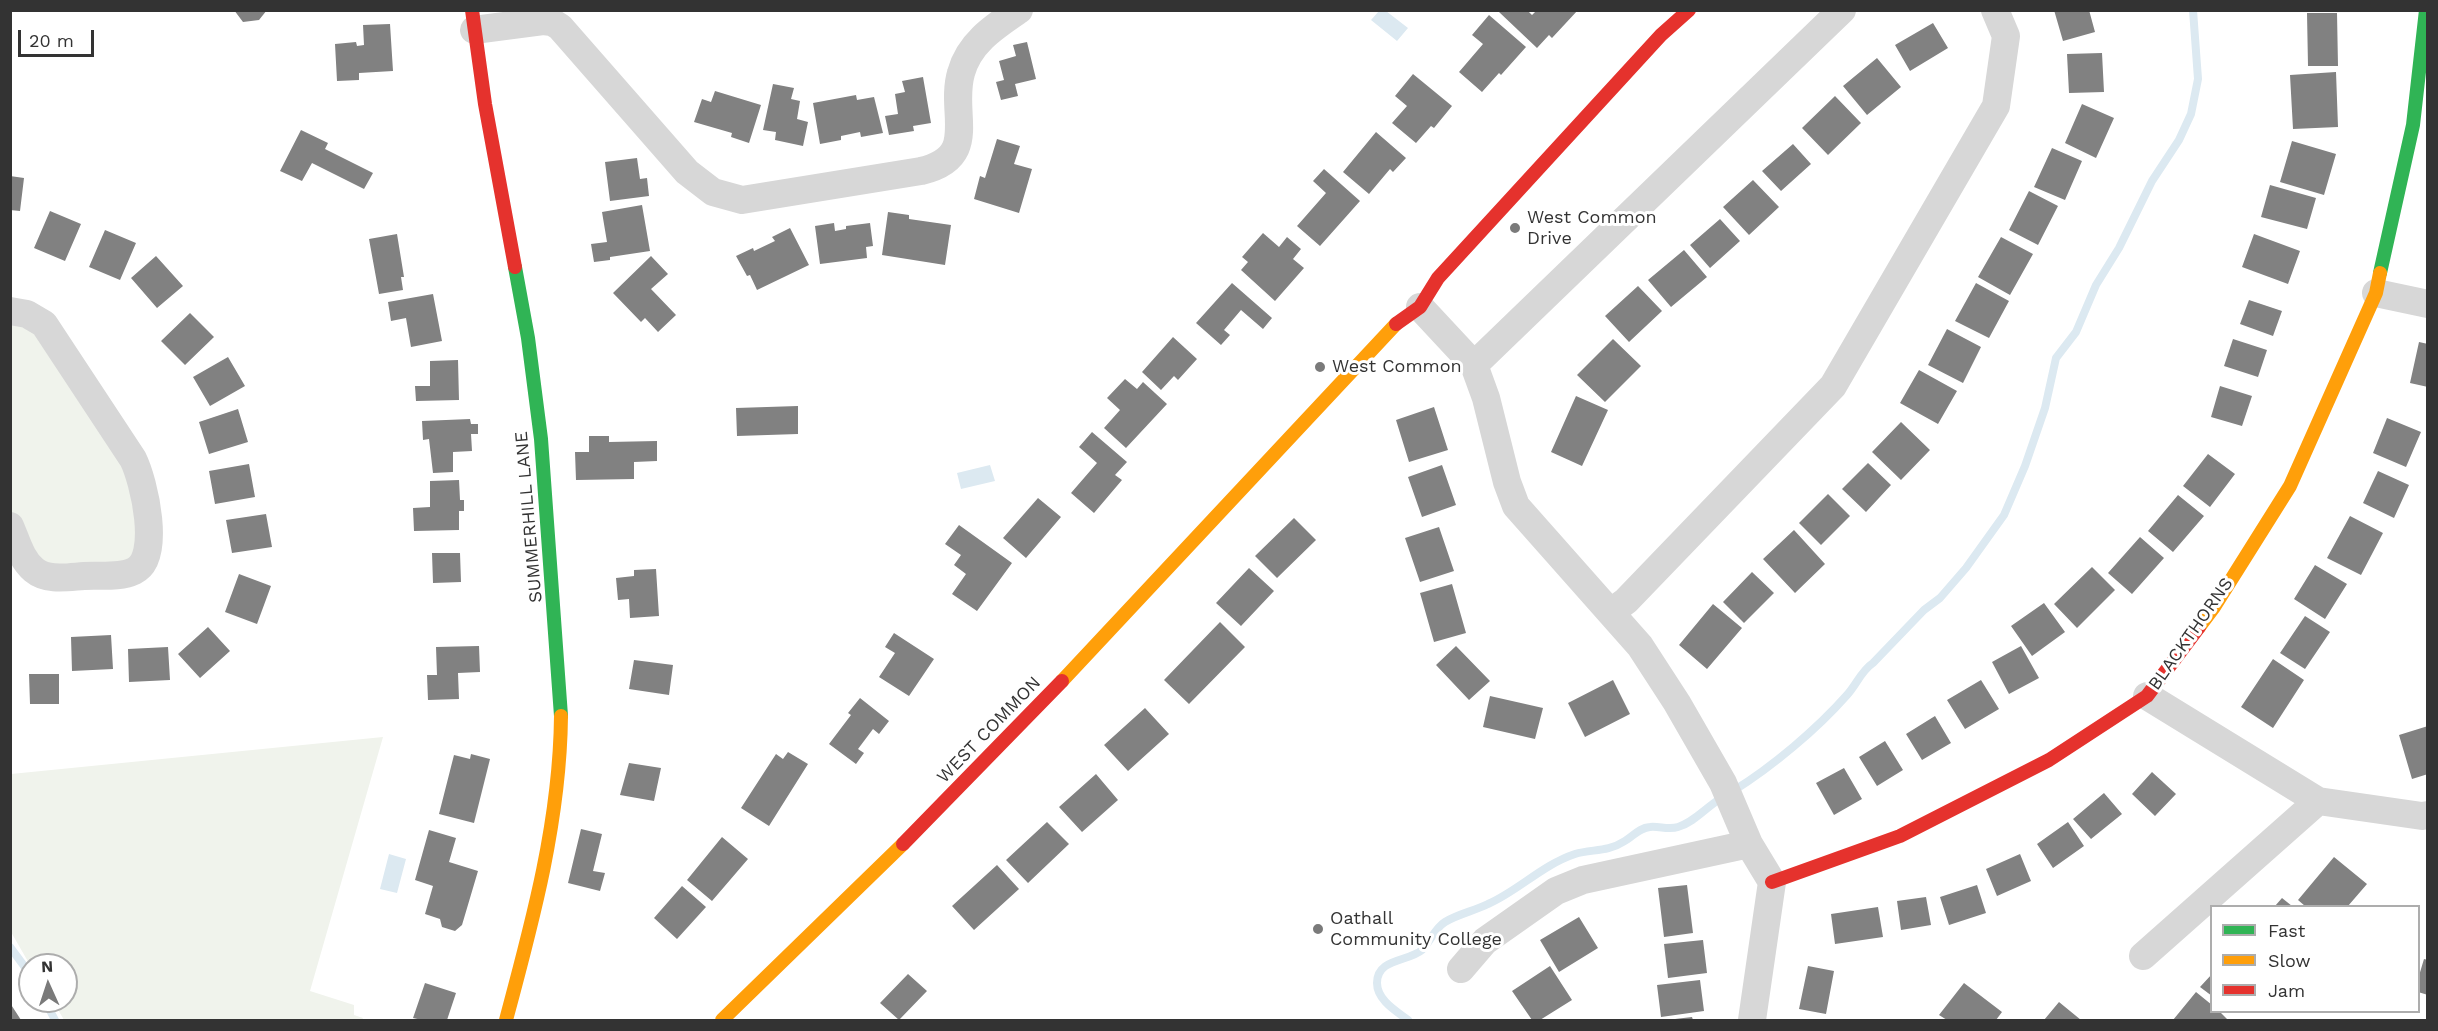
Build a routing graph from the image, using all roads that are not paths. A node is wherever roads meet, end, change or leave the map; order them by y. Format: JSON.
{"nodes":[{"id":1,"x":1019,"y":10,"type":"edge"},
{"id":2,"x":1689,"y":10,"type":"edge"},
{"id":3,"x":1842,"y":10,"type":"edge"},
{"id":4,"x":1995,"y":10,"type":"edge"},
{"id":5,"x":2426,"y":10,"type":"edge"},
{"id":6,"x":473,"y":20,"type":"edge"},
{"id":7,"x":2376,"y":293,"type":"junction"},
{"id":8,"x":2427,"y":304,"type":"edge"},
{"id":9,"x":1420,"y":308,"type":"junction"},
{"id":10,"x":10,"y":311,"type":"edge"},
{"id":11,"x":1474,"y":364,"type":"junction"},
{"id":12,"x":10,"y":526,"type":"edge"},
{"id":13,"x":1611,"y":612,"type":"junction"},
{"id":14,"x":2147,"y":696,"type":"junction"},
{"id":15,"x":2318,"y":801,"type":"junction"},
{"id":16,"x":2427,"y":814,"type":"edge"},
{"id":17,"x":1749,"y":844,"type":"junction"},
{"id":18,"x":1772,"y":882,"type":"junction"},
{"id":19,"x":2143,"y":956,"type":"dead end"},
{"id":20,"x":1461,"y":969,"type":"dead end"},
{"id":21,"x":506,"y":1020,"type":"edge"},
{"id":22,"x":722,"y":1020,"type":"edge"},
{"id":23,"x":1752,"y":1020,"type":"edge"}],
"edges":[{"from":1,"to":6,"type":"street"},
{"from":2,"to":9,"type":"street","name":"WEST COMMON"},
{"from":3,"to":11,"type":"street"},
{"from":4,"to":13,"type":"street"},
{"from":5,"to":7,"type":"street","name":"BLACKTHORNS"},
{"from":6,"to":21,"type":"street","name":"SUMMERHILL LANE"},
{"from":7,"to":8,"type":"street"},
{"from":7,"to":14,"type":"street","name":"BLACKTHORNS"},
{"from":9,"to":11,"type":"street"},
{"from":9,"to":22,"type":"street","name":"WEST COMMON"},
{"from":10,"to":12,"type":"street"},
{"from":11,"to":13,"type":"street"},
{"from":13,"to":17,"type":"street"},
{"from":14,"to":15,"type":"street"},
{"from":14,"to":18,"type":"street","name":"BLACKTHORNS"},
{"from":15,"to":16,"type":"street"},
{"from":15,"to":19,"type":"street"},
{"from":17,"to":18,"type":"street"},
{"from":17,"to":20,"type":"street"},
{"from":18,"to":23,"type":"street"}]}
